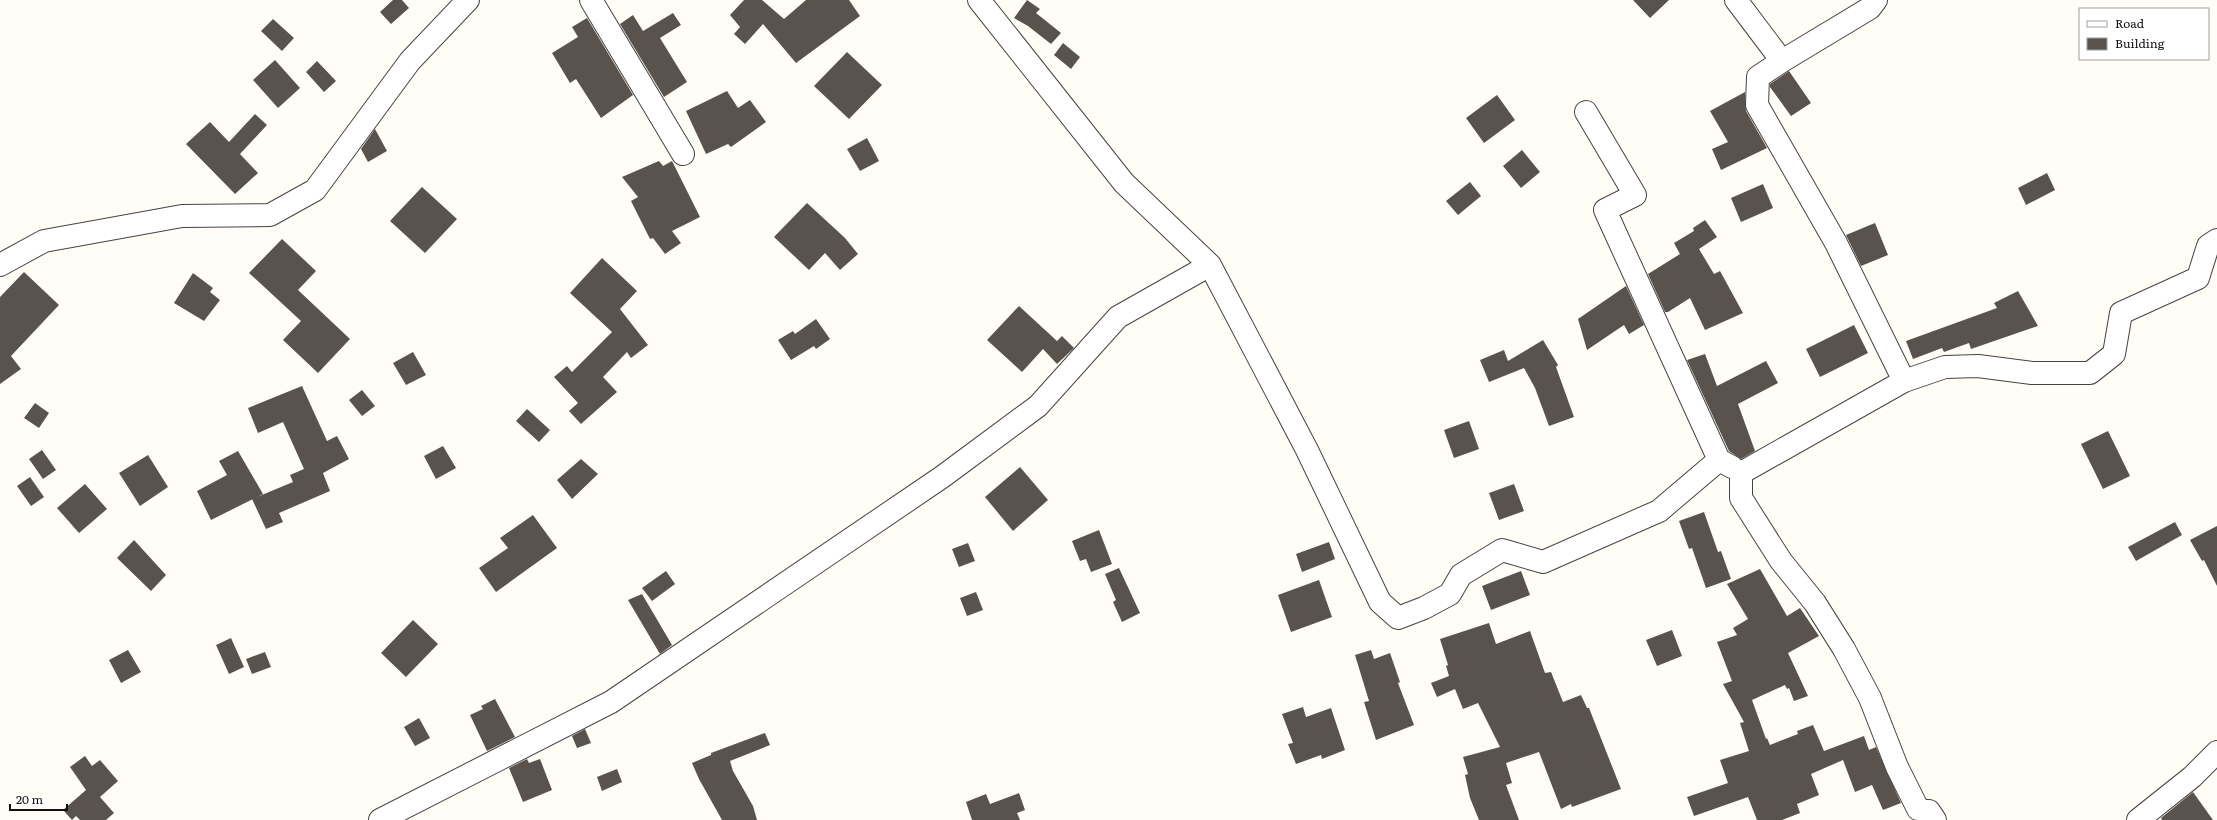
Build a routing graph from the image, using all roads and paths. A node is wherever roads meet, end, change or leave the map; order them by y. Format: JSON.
{"nodes":[{"id":1,"x":468,"y":0,"type":"edge"},
{"id":2,"x":591,"y":0,"type":"edge"},
{"id":3,"x":979,"y":0,"type":"edge"},
{"id":4,"x":1736,"y":0,"type":"edge"},
{"id":5,"x":1876,"y":0,"type":"edge"},
{"id":6,"x":1782,"y":62,"type":"junction"},
{"id":7,"x":1586,"y":112,"type":"dead end"},
{"id":8,"x":683,"y":154,"type":"dead end"},
{"id":9,"x":2217,"y":240,"type":"edge"},
{"id":10,"x":0,"y":265,"type":"edge"},
{"id":11,"x":1210,"y":265,"type":"junction"},
{"id":12,"x":1904,"y":381,"type":"junction"},
{"id":13,"x":1719,"y":460,"type":"junction"},
{"id":14,"x":1741,"y":473,"type":"junction"},
{"id":15,"x":2217,"y":752,"type":"edge"},
{"id":16,"x":380,"y":820,"type":"edge"},
{"id":17,"x":1935,"y":820,"type":"edge"},
{"id":18,"x":2138,"y":820,"type":"edge"}],
"edges":[{"from":1,"to":10,"type":"street"},
{"from":2,"to":8,"type":"street"},
{"from":3,"to":11,"type":"street"},
{"from":4,"to":6,"type":"street"},
{"from":5,"to":6,"type":"street"},
{"from":6,"to":12,"type":"street"},
{"from":7,"to":13,"type":"street"},
{"from":9,"to":12,"type":"street"},
{"from":11,"to":13,"type":"street"},
{"from":11,"to":16,"type":"street"},
{"from":12,"to":14,"type":"street"},
{"from":13,"to":14,"type":"street"},
{"from":14,"to":17,"type":"street"},
{"from":15,"to":18,"type":"street"}]}
